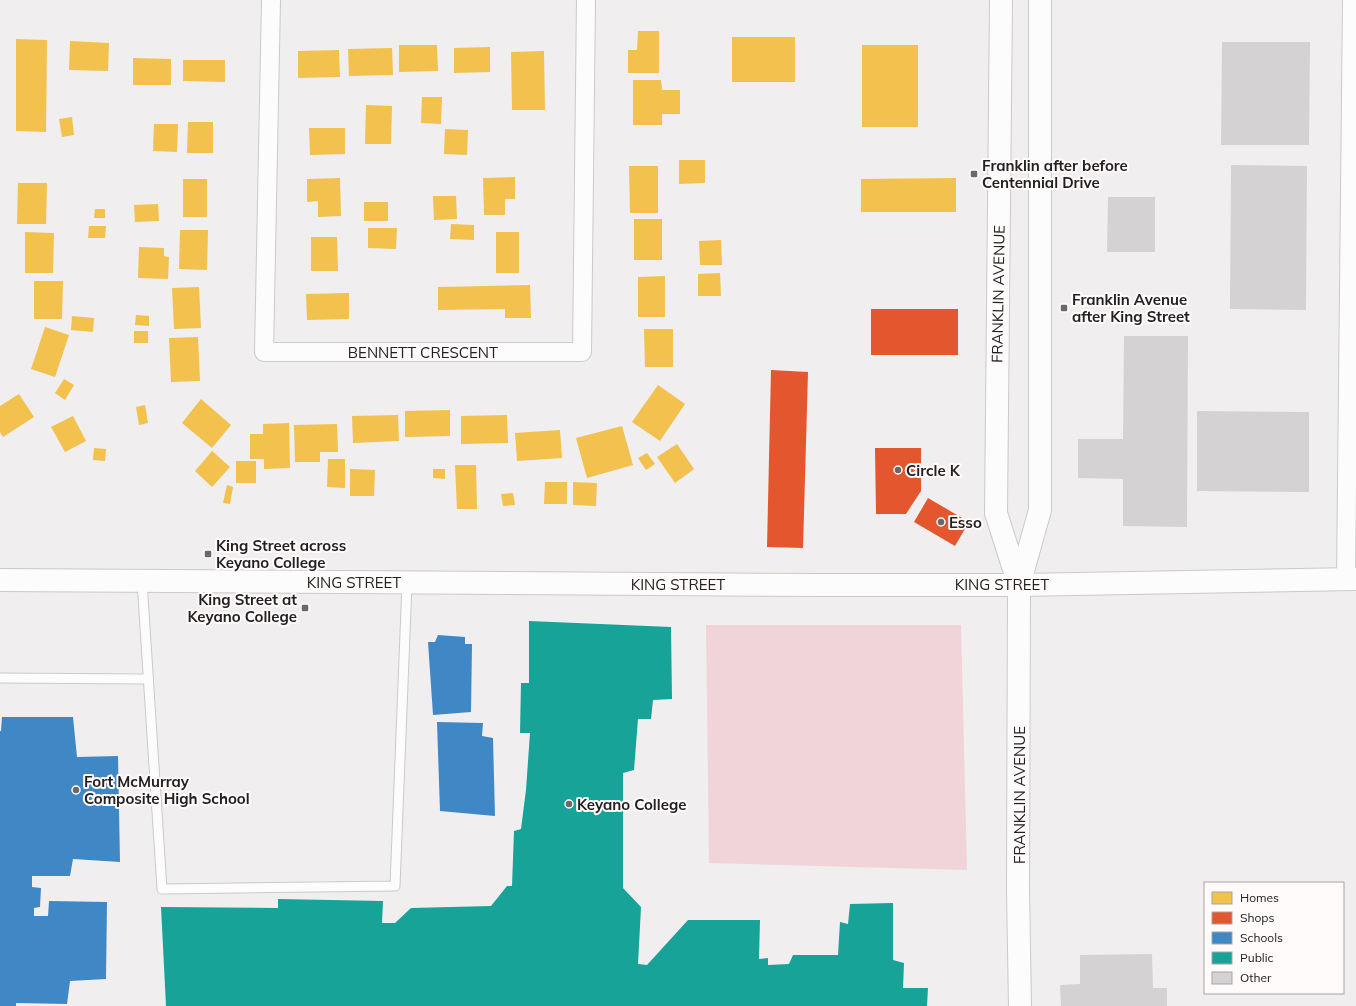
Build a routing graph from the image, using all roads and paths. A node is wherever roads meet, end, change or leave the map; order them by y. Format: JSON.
{"nodes":[{"id":1,"x":270,"y":0,"type":"edge"},
{"id":2,"x":586,"y":0,"type":"edge"},
{"id":3,"x":1001,"y":0,"type":"edge"},
{"id":4,"x":1040,"y":0,"type":"edge"},
{"id":5,"x":1352,"y":0,"type":"edge"},
{"id":6,"x":1351,"y":579,"type":"edge"},
{"id":7,"x":0,"y":580,"type":"edge"},
{"id":8,"x":142,"y":581,"type":"junction"},
{"id":9,"x":407,"y":582,"type":"junction"},
{"id":10,"x":1019,"y":585,"type":"junction"},
{"id":11,"x":0,"y":678,"type":"edge"},
{"id":12,"x":148,"y":678,"type":"junction"},
{"id":13,"x":1020,"y":1006,"type":"edge"}],
"edges":[{"from":1,"to":2,"type":"street","name":"BENNETT CRESCENT"},
{"from":3,"to":10,"type":"main road","name":"FRANKLIN AVENUE"},
{"from":4,"to":10,"type":"main road","name":"FRANKLIN AVENUE"},
{"from":5,"to":6,"type":"street"},
{"from":6,"to":10,"type":"main road","name":"KING STREET"},
{"from":7,"to":8,"type":"main road","name":"KING STREET"},
{"from":8,"to":9,"type":"main road","name":"KING STREET"},
{"from":8,"to":12,"type":"lane"},
{"from":9,"to":10,"type":"main road","name":"KING STREET"},
{"from":9,"to":12,"type":"lane"},
{"from":10,"to":13,"type":"main road","name":"FRANKLIN AVENUE"},
{"from":11,"to":12,"type":"lane"}]}
